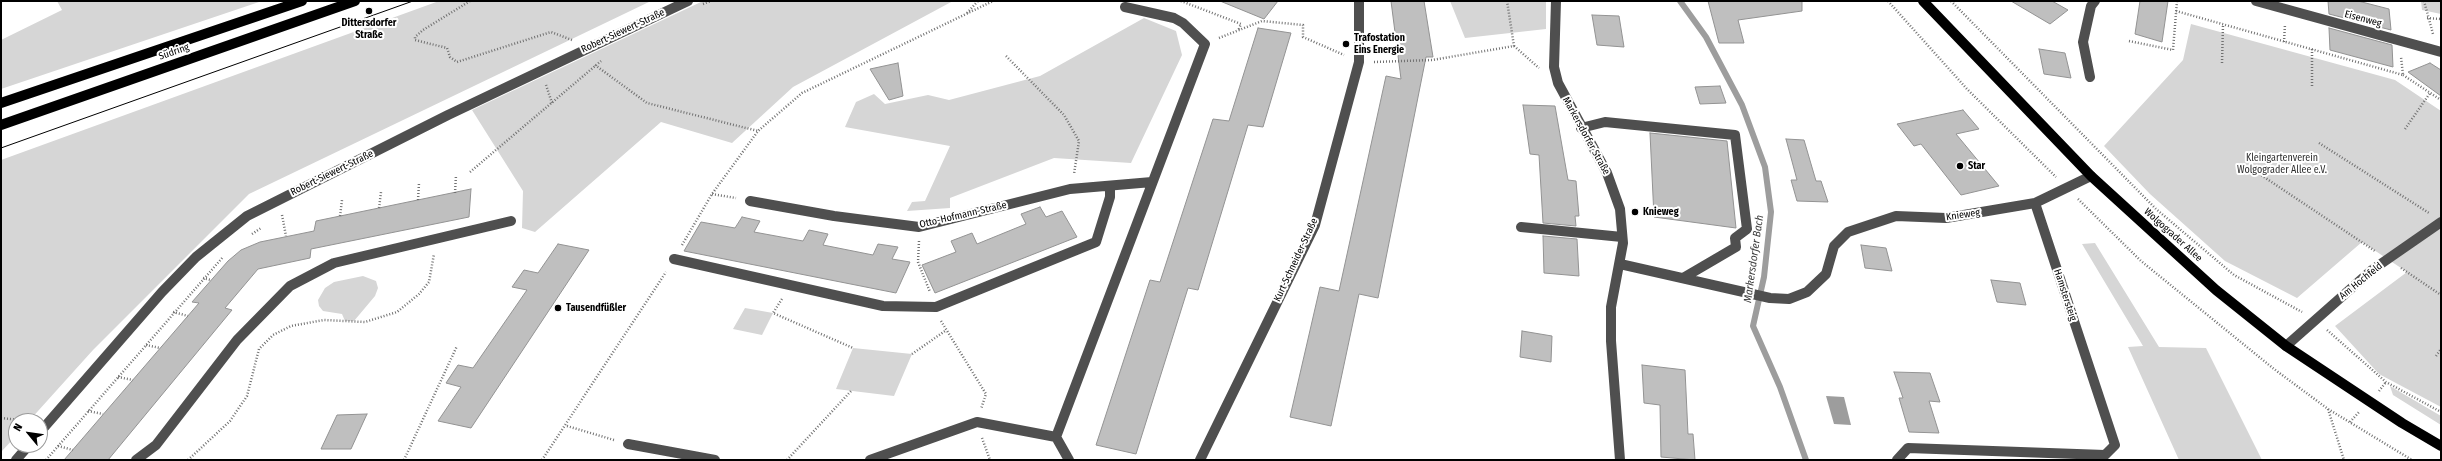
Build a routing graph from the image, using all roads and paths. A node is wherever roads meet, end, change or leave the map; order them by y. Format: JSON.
{"nodes":[{"id":1,"x":302,"y":1,"type":"edge"},
{"id":2,"x":355,"y":1,"type":"edge"},
{"id":3,"x":470,"y":1,"type":"edge"},
{"id":4,"x":688,"y":1,"type":"edge"},
{"id":5,"x":711,"y":1,"type":"edge"},
{"id":6,"x":978,"y":1,"type":"edge"},
{"id":7,"x":1181,"y":1,"type":"edge"},
{"id":8,"x":1359,"y":1,"type":"edge"},
{"id":9,"x":1507,"y":1,"type":"edge"},
{"id":10,"x":1556,"y":1,"type":"edge"},
{"id":11,"x":1888,"y":1,"type":"edge"},
{"id":12,"x":1923,"y":1,"type":"edge"},
{"id":13,"x":1951,"y":1,"type":"edge"},
{"id":14,"x":2095,"y":1,"type":"edge"},
{"id":15,"x":2178,"y":1,"type":"edge"},
{"id":16,"x":2256,"y":1,"type":"edge"},
{"id":17,"x":2424,"y":1,"type":"edge"},
{"id":18,"x":699,"y":5,"type":"dead end"},
{"id":19,"x":1125,"y":7,"type":"dead end"},
{"id":20,"x":2176,"y":12,"type":"junction"},
{"id":21,"x":966,"y":14,"type":"dead end"},
{"id":22,"x":2427,"y":18,"type":"junction"},
{"id":23,"x":2441,"y":18,"type":"edge"},
{"id":24,"x":2223,"y":25,"type":"junction"},
{"id":25,"x":1238,"y":31,"type":"junction"},
{"id":26,"x":2129,"y":41,"type":"dead end"},
{"id":27,"x":2400,"y":41,"type":"junction"},
{"id":28,"x":1205,"y":44,"type":"junction"},
{"id":29,"x":1514,"y":46,"type":"junction"},
{"id":30,"x":586,"y":49,"type":"junction"},
{"id":31,"x":2312,"y":49,"type":"junction"},
{"id":32,"x":2440,"y":52,"type":"edge"},
{"id":33,"x":606,"y":56,"type":"dead end"},
{"id":34,"x":1006,"y":56,"type":"dead end"},
{"id":35,"x":591,"y":61,"type":"dead end"},
{"id":36,"x":1359,"y":62,"type":"junction"},
{"id":37,"x":2222,"y":63,"type":"dead end"},
{"id":38,"x":596,"y":66,"type":"junction"},
{"id":39,"x":1541,"y":70,"type":"dead end"},
{"id":40,"x":2403,"y":75,"type":"junction"},
{"id":41,"x":2090,"y":77,"type":"dead end"},
{"id":42,"x":545,"y":83,"type":"dead end"},
{"id":43,"x":2312,"y":88,"type":"dead end"},
{"id":44,"x":2430,"y":93,"type":"junction"},
{"id":45,"x":2441,"y":100,"type":"edge"},
{"id":46,"x":1,"y":103,"type":"edge"},
{"id":47,"x":552,"y":103,"type":"junction"},
{"id":48,"x":1,"y":124,"type":"edge"},
{"id":49,"x":1581,"y":128,"type":"junction"},
{"id":50,"x":2405,"y":129,"type":"dead end"},
{"id":51,"x":758,"y":131,"type":"dead end"},
{"id":52,"x":2319,"y":143,"type":"dead end"},
{"id":53,"x":2249,"y":167,"type":"dead end"},
{"id":54,"x":470,"y":172,"type":"dead end"},
{"id":55,"x":456,"y":175,"type":"dead end"},
{"id":56,"x":2091,"y":176,"type":"junction"},
{"id":57,"x":1152,"y":182,"type":"junction"},
{"id":58,"x":419,"y":183,"type":"dead end"},
{"id":59,"x":1110,"y":186,"type":"junction"},
{"id":60,"x":2067,"y":188,"type":"junction"},
{"id":61,"x":1070,"y":189,"type":"junction"},
{"id":62,"x":381,"y":192,"type":"dead end"},
{"id":63,"x":455,"y":192,"type":"dead end"},
{"id":64,"x":712,"y":194,"type":"dead end"},
{"id":65,"x":342,"y":200,"type":"dead end"},
{"id":66,"x":418,"y":200,"type":"dead end"},
{"id":67,"x":750,"y":201,"type":"joint"},
{"id":68,"x":2035,"y":203,"type":"junction"},
{"id":69,"x":379,"y":208,"type":"dead end"},
{"id":70,"x":340,"y":216,"type":"dead end"},
{"id":71,"x":276,"y":218,"type":"dead end"},
{"id":72,"x":2438,"y":220,"type":"edge"},
{"id":73,"x":511,"y":221,"type":"dead end"},
{"id":74,"x":264,"y":226,"type":"dead end"},
{"id":75,"x":919,"y":227,"type":"junction"},
{"id":76,"x":1521,"y":227,"type":"dead end"},
{"id":77,"x":251,"y":235,"type":"dead end"},
{"id":78,"x":286,"y":236,"type":"dead end"},
{"id":79,"x":1622,"y":237,"type":"junction"},
{"id":80,"x":434,"y":239,"type":"junction"},
{"id":81,"x":227,"y":253,"type":"dead end"},
{"id":82,"x":674,"y":259,"type":"dead end"},
{"id":83,"x":2388,"y":259,"type":"junction"},
{"id":84,"x":1620,"y":264,"type":"junction"},
{"id":85,"x":203,"y":278,"type":"junction"},
{"id":86,"x":1683,"y":278,"type":"junction"},
{"id":87,"x":211,"y":280,"type":"dead end"},
{"id":88,"x":789,"y":286,"type":"junction"},
{"id":89,"x":2441,"y":295,"type":"edge"},
{"id":90,"x":936,"y":307,"type":"junction"},
{"id":91,"x":173,"y":312,"type":"junction"},
{"id":92,"x":188,"y":316,"type":"dead end"},
{"id":93,"x":2315,"y":319,"type":"junction"},
{"id":94,"x":946,"y":331,"type":"junction"},
{"id":95,"x":146,"y":345,"type":"junction"},
{"id":96,"x":457,"y":346,"type":"dead end"},
{"id":97,"x":2286,"y":346,"type":"junction"},
{"id":98,"x":160,"y":348,"type":"dead end"},
{"id":99,"x":853,"y":348,"type":"dead end"},
{"id":100,"x":2441,"y":349,"type":"edge"},
{"id":101,"x":912,"y":354,"type":"dead end"},
{"id":102,"x":2436,"y":356,"type":"dead end"},
{"id":103,"x":118,"y":377,"type":"junction"},
{"id":104,"x":132,"y":380,"type":"dead end"},
{"id":105,"x":851,"y":391,"type":"dead end"},
{"id":106,"x":2328,"y":409,"type":"junction"},
{"id":107,"x":88,"y":411,"type":"junction"},
{"id":108,"x":2441,"y":412,"type":"edge"},
{"id":109,"x":103,"y":414,"type":"dead end"},
{"id":110,"x":977,"y":422,"type":"junction"},
{"id":111,"x":48,"y":423,"type":"edge"},
{"id":112,"x":566,"y":426,"type":"dead end"},
{"id":113,"x":1056,"y":437,"type":"junction"},
{"id":114,"x":628,"y":444,"type":"joint"},
{"id":115,"x":58,"y":446,"type":"junction"},
{"id":116,"x":2441,"y":446,"type":"edge"},
{"id":117,"x":73,"y":450,"type":"dead end"},
{"id":118,"x":1066,"y":459,"type":"edge"},
{"id":119,"x":46,"y":460,"type":"edge"},
{"id":120,"x":136,"y":460,"type":"edge"},
{"id":121,"x":188,"y":460,"type":"edge"},
{"id":122,"x":404,"y":460,"type":"edge"},
{"id":123,"x":715,"y":460,"type":"edge"},
{"id":124,"x":787,"y":460,"type":"edge"},
{"id":125,"x":870,"y":460,"type":"edge"},
{"id":126,"x":990,"y":460,"type":"edge"},
{"id":127,"x":1200,"y":460,"type":"edge"},
{"id":128,"x":1620,"y":460,"type":"edge"},
{"id":129,"x":1897,"y":460,"type":"edge"},
{"id":130,"x":2344,"y":460,"type":"edge"},
{"id":131,"x":2412,"y":460,"type":"edge"}],
"edges":[{"from":1,"to":46,"type":"main road","name":"Südring"},
{"from":2,"to":48,"type":"main road","name":"Südring"},
{"from":3,"to":30,"type":"path"},
{"from":4,"to":30,"type":"street","name":"Robert-Siewert-Straße"},
{"from":5,"to":18,"type":"path"},
{"from":6,"to":21,"type":"path"},
{"from":7,"to":25,"type":"path"},
{"from":8,"to":36,"type":"street","name":"Kurt-Schneider-Straße"},
{"from":9,"to":29,"type":"path"},
{"from":10,"to":49,"type":"street","name":"Markersdorfer Straße"},
{"from":11,"to":60,"type":"path"},
{"from":12,"to":56,"type":"main road","name":"Wolgograder Allee"},
{"from":13,"to":93,"type":"path"},
{"from":14,"to":41,"type":"street"},
{"from":15,"to":20,"type":"path"},
{"from":16,"to":27,"type":"street","name":"Eisenweg"},
{"from":17,"to":22,"type":"path"},
{"from":19,"to":28,"type":"street"},
{"from":20,"to":24,"type":"path"},
{"from":20,"to":26,"type":"path"},
{"from":22,"to":23,"type":"path"},
{"from":22,"to":32,"type":"path"},
{"from":24,"to":31,"type":"path"},
{"from":24,"to":37,"type":"path"},
{"from":25,"to":28,"type":"path"},
{"from":25,"to":36,"type":"path"},
{"from":27,"to":32,"type":"street","name":"Eisenweg"},
{"from":27,"to":40,"type":"path"},
{"from":28,"to":57,"type":"street"},
{"from":29,"to":36,"type":"path"},
{"from":29,"to":39,"type":"path"},
{"from":30,"to":111,"type":"street","name":"Robert-Siewert-Straße"},
{"from":31,"to":40,"type":"path"},
{"from":31,"to":43,"type":"path"},
{"from":33,"to":38,"type":"path"},
{"from":34,"to":61,"type":"path"},
{"from":35,"to":38,"type":"path"},
{"from":36,"to":127,"type":"street","name":"Kurt-Schneider-Straße"},
{"from":38,"to":47,"type":"path"},
{"from":38,"to":51,"type":"path"},
{"from":40,"to":44,"type":"path"},
{"from":42,"to":47,"type":"path"},
{"from":44,"to":45,"type":"path"},
{"from":44,"to":50,"type":"path"},
{"from":47,"to":54,"type":"path"},
{"from":49,"to":79,"type":"street","name":"Markersdorfer Straße"},
{"from":49,"to":86,"type":"street"},
{"from":52,"to":72,"type":"path"},
{"from":53,"to":83,"type":"path"},
{"from":55,"to":63,"type":"path"},
{"from":56,"to":60,"type":"street"},
{"from":56,"to":97,"type":"main road","name":"Wolgograder Allee"},
{"from":57,"to":59,"type":"street","name":"Otto-Hofmann-Straße"},
{"from":57,"to":113,"type":"street"},
{"from":58,"to":66,"type":"path"},
{"from":59,"to":61,"type":"street","name":"Otto-Hofmann-Straße"},
{"from":59,"to":90,"type":"street"},
{"from":60,"to":68,"type":"street"},
{"from":60,"to":106,"type":"path"},
{"from":61,"to":75,"type":"street","name":"Otto-Hofmann-Straße"},
{"from":62,"to":69,"type":"path"},
{"from":64,"to":67,"type":"path"},
{"from":65,"to":70,"type":"path"},
{"from":67,"to":75,"type":"street","name":"Otto-Hofmann-Straße"},
{"from":68,"to":86,"type":"street","name":"Knieweg"},
{"from":68,"to":129,"type":"street","name":"Hamstersteig"},
{"from":71,"to":78,"type":"path"},
{"from":72,"to":83,"type":"street","name":"Am Hochfeld"},
{"from":73,"to":80,"type":"street"},
{"from":74,"to":77,"type":"path"},
{"from":75,"to":90,"type":"path"},
{"from":76,"to":79,"type":"street"},
{"from":79,"to":84,"type":"street","name":"Markersdorfer Straße"},
{"from":80,"to":120,"type":"street"},
{"from":80,"to":121,"type":"path"},
{"from":81,"to":85,"type":"path"},
{"from":82,"to":88,"type":"street"},
{"from":83,"to":89,"type":"path"},
{"from":83,"to":93,"type":"street","name":"Am Hochfeld"},
{"from":84,"to":86,"type":"street","name":"Knieweg"},
{"from":84,"to":128,"type":"street","name":"Markersdorfer Straße"},
{"from":85,"to":87,"type":"path"},
{"from":85,"to":91,"type":"path"},
{"from":88,"to":90,"type":"street"},
{"from":88,"to":99,"type":"path"},
{"from":90,"to":94,"type":"path"},
{"from":91,"to":92,"type":"path"},
{"from":91,"to":95,"type":"path"},
{"from":93,"to":97,"type":"street","name":"Am Hochfeld"},
{"from":93,"to":108,"type":"path"},
{"from":94,"to":101,"type":"path"},
{"from":94,"to":110,"type":"path"},
{"from":95,"to":98,"type":"path"},
{"from":95,"to":103,"type":"path"},
{"from":96,"to":122,"type":"path"},
{"from":97,"to":116,"type":"main road","name":"Wolgograder Allee"},
{"from":100,"to":102,"type":"path"},
{"from":103,"to":104,"type":"path"},
{"from":103,"to":107,"type":"path"},
{"from":105,"to":124,"type":"path"},
{"from":106,"to":130,"type":"path"},
{"from":106,"to":131,"type":"path"},
{"from":107,"to":109,"type":"path"},
{"from":107,"to":115,"type":"path"},
{"from":110,"to":113,"type":"street"},
{"from":110,"to":125,"type":"street"},
{"from":110,"to":126,"type":"path"},
{"from":112,"to":114,"type":"path"},
{"from":113,"to":118,"type":"street"},
{"from":114,"to":123,"type":"street"},
{"from":115,"to":117,"type":"path"},
{"from":115,"to":119,"type":"path"}]}
